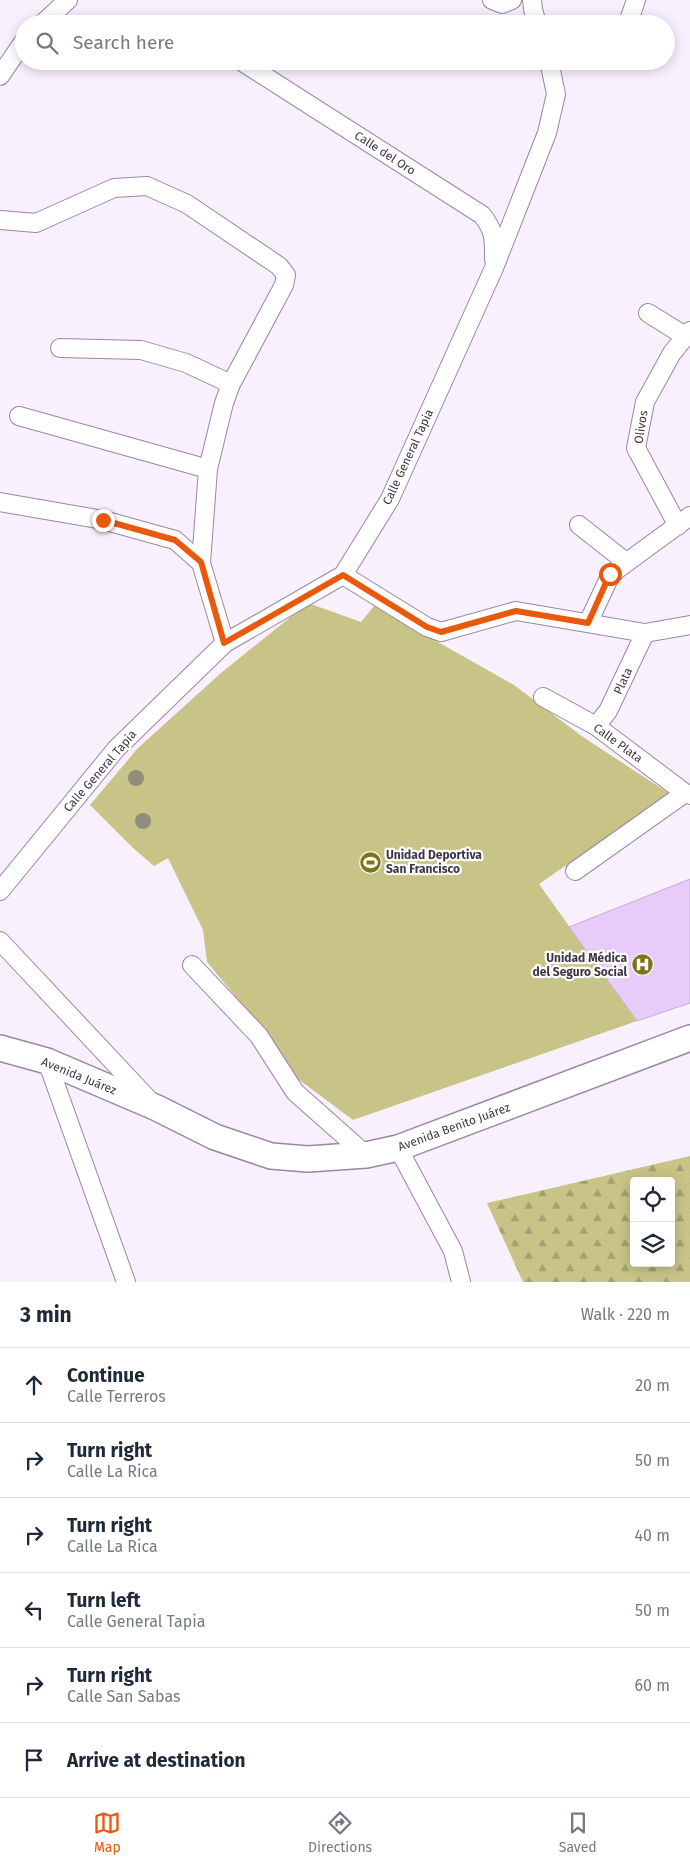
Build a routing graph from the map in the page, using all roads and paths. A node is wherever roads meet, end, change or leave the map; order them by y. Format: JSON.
{"nodes":[{"id":1,"x":68,"y":0,"type":"edge"},
{"id":2,"x":492,"y":0,"type":"edge"},
{"id":3,"x":512,"y":0,"type":"edge"},
{"id":4,"x":532,"y":0,"type":"edge"},
{"id":5,"x":636,"y":0,"type":"edge"},
{"id":6,"x":52,"y":15,"type":"edge"},
{"id":7,"x":535,"y":15,"type":"edge"},
{"id":8,"x":631,"y":15,"type":"edge"},
{"id":9,"x":15,"y":54,"type":"edge"},
{"id":10,"x":255,"y":70,"type":"edge"},
{"id":11,"x":551,"y":70,"type":"edge"},
{"id":12,"x":0,"y":76,"type":"edge"},
{"id":13,"x":0,"y":220,"type":"edge"},
{"id":14,"x":494,"y":268,"type":"junction"},
{"id":15,"x":648,"y":313,"type":"dead end"},
{"id":16,"x":687,"y":334,"type":"edge"},
{"id":17,"x":60,"y":348,"type":"dead end"},
{"id":18,"x":231,"y":384,"type":"junction"},
{"id":19,"x":19,"y":416,"type":"dead end"},
{"id":20,"x":208,"y":469,"type":"junction"},
{"id":21,"x":0,"y":502,"type":"edge"},
{"id":22,"x":684,"y":521,"type":"edge"},
{"id":23,"x":579,"y":525,"type":"dead end"},
{"id":24,"x":201,"y":562,"type":"junction"},
{"id":25,"x":626,"y":562,"type":"junction"},
{"id":26,"x":343,"y":575,"type":"junction"},
{"id":27,"x":588,"y":623,"type":"junction"},
{"id":28,"x":690,"y":625,"type":"edge"},
{"id":29,"x":645,"y":633,"type":"junction"},
{"id":30,"x":224,"y":643,"type":"junction"},
{"id":31,"x":543,"y":697,"type":"dead end"},
{"id":32,"x":596,"y":726,"type":"junction"},
{"id":33,"x":687,"y":794,"type":"edge"},
{"id":34,"x":575,"y":870,"type":"dead end"},
{"id":35,"x":0,"y":891,"type":"edge"},
{"id":36,"x":0,"y":941,"type":"edge"},
{"id":37,"x":192,"y":964,"type":"dead end"},
{"id":38,"x":690,"y":1038,"type":"edge"},
{"id":39,"x":0,"y":1048,"type":"edge"},
{"id":40,"x":46,"y":1061,"type":"junction"},
{"id":41,"x":157,"y":1108,"type":"junction"},
{"id":42,"x":398,"y":1148,"type":"junction"},
{"id":43,"x":366,"y":1154,"type":"junction"},
{"id":44,"x":126,"y":1282,"type":"edge"},
{"id":45,"x":461,"y":1282,"type":"edge"}],
"edges":[{"from":1,"to":6,"type":"street"},
{"from":2,"to":3,"type":"street"},
{"from":4,"to":7,"type":"street"},
{"from":5,"to":8,"type":"street"},
{"from":9,"to":12,"type":"street"},
{"from":10,"to":14,"type":"street","name":"Calle del Oro"},
{"from":11,"to":14,"type":"street","name":"Calle General Tapia"},
{"from":13,"to":18,"type":"street"},
{"from":14,"to":26,"type":"street","name":"Calle General Tapia"},
{"from":15,"to":16,"type":"street"},
{"from":16,"to":22,"type":"street","name":"Olivos"},
{"from":17,"to":18,"type":"street"},
{"from":18,"to":20,"type":"street"},
{"from":19,"to":20,"type":"street"},
{"from":20,"to":24,"type":"street"},
{"from":21,"to":24,"type":"street"},
{"from":22,"to":25,"type":"street"},
{"from":23,"to":25,"type":"street"},
{"from":24,"to":30,"type":"street"},
{"from":25,"to":27,"type":"street"},
{"from":26,"to":27,"type":"street"},
{"from":26,"to":30,"type":"street","name":"Calle General Tapia"},
{"from":27,"to":29,"type":"street"},
{"from":28,"to":29,"type":"street"},
{"from":29,"to":32,"type":"street","name":"Plata"},
{"from":30,"to":35,"type":"street","name":"Calle General Tapia"},
{"from":31,"to":32,"type":"street","name":"Calle Plata"},
{"from":32,"to":33,"type":"street","name":"Calle Plata"},
{"from":33,"to":34,"type":"street"},
{"from":36,"to":41,"type":"street"},
{"from":37,"to":43,"type":"street"},
{"from":38,"to":42,"type":"main road","name":"Avenida Benito Juárez"},
{"from":39,"to":40,"type":"main road","name":"Avenida Juárez"},
{"from":40,"to":41,"type":"main road","name":"Avenida Juárez"},
{"from":40,"to":44,"type":"street"},
{"from":41,"to":43,"type":"main road","name":"Avenida Benito Juárez"},
{"from":42,"to":43,"type":"main road","name":"Avenida Benito Juárez"},
{"from":42,"to":45,"type":"street"}]}
